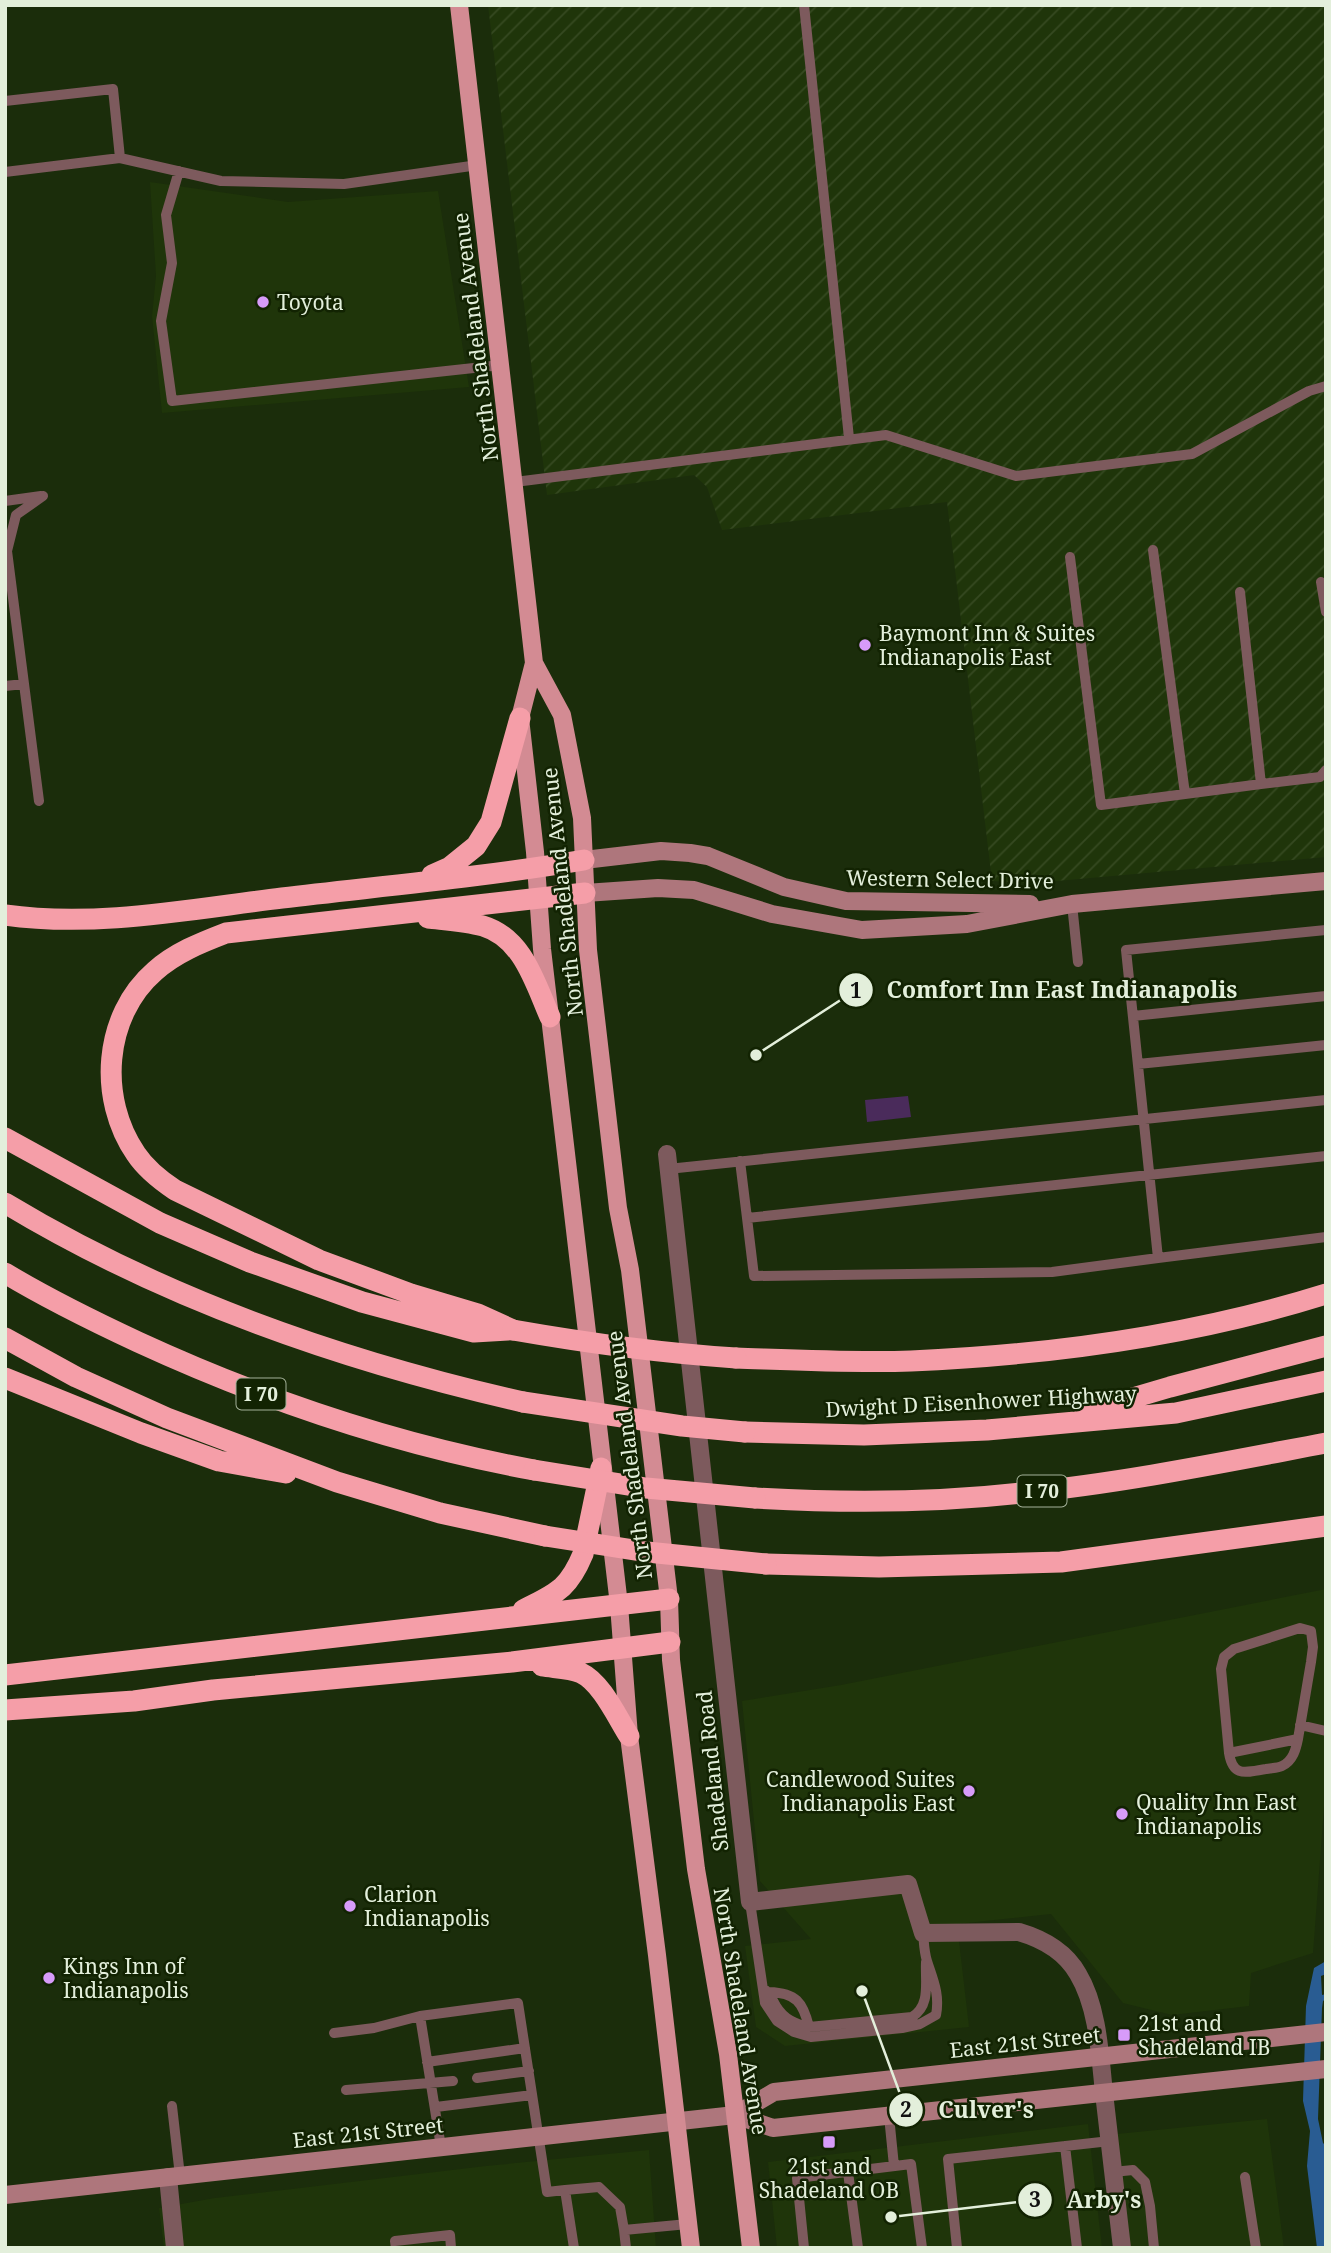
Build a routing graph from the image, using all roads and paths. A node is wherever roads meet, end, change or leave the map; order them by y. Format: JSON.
{"nodes":[{"id":1,"x":460,"y":5,"type":"edge"},
{"id":2,"x":804,"y":5,"type":"edge"},
{"id":3,"x":5,"y":101,"type":"edge"},
{"id":4,"x":120,"y":158,"type":"junction"},
{"id":5,"x":478,"y":164,"type":"junction"},
{"id":6,"x":179,"y":171,"type":"junction"},
{"id":7,"x":5,"y":172,"type":"edge"},
{"id":8,"x":501,"y":365,"type":"junction"},
{"id":9,"x":1326,"y":386,"type":"edge"},
{"id":10,"x":849,"y":438,"type":"junction"},
{"id":11,"x":514,"y":482,"type":"junction"},
{"id":12,"x":5,"y":501,"type":"edge"},
{"id":13,"x":1153,"y":550,"type":"dead end"},
{"id":14,"x":1070,"y":558,"type":"dead end"},
{"id":15,"x":1321,"y":582,"type":"dead end"},
{"id":16,"x":1240,"y":592,"type":"dead end"},
{"id":17,"x":1326,"y":612,"type":"edge"},
{"id":18,"x":534,"y":663,"type":"junction"},
{"id":19,"x":24,"y":684,"type":"junction"},
{"id":20,"x":5,"y":686,"type":"edge"},
{"id":21,"x":520,"y":718,"type":"junction"},
{"id":22,"x":1326,"y":770,"type":"edge"},
{"id":23,"x":1261,"y":784,"type":"junction"},
{"id":24,"x":1185,"y":793,"type":"junction"},
{"id":25,"x":39,"y":801,"type":"dead end"},
{"id":26,"x":584,"y":860,"type":"junction"},
{"id":27,"x":536,"y":868,"type":"junction"},
{"id":28,"x":1326,"y":881,"type":"edge"},
{"id":29,"x":408,"y":884,"type":"junction"},
{"id":30,"x":585,"y":893,"type":"junction"},
{"id":31,"x":538,"y":898,"type":"junction"},
{"id":32,"x":1072,"y":904,"type":"junction"},
{"id":33,"x":395,"y":914,"type":"junction"},
{"id":34,"x":5,"y":915,"type":"edge"},
{"id":35,"x":1326,"y":930,"type":"edge"},
{"id":36,"x":1078,"y":962,"type":"dead end"},
{"id":37,"x":1326,"y":996,"type":"edge"},
{"id":38,"x":1133,"y":1016,"type":"junction"},
{"id":39,"x":550,"y":1017,"type":"junction"},
{"id":40,"x":1326,"y":1045,"type":"edge"},
{"id":41,"x":1138,"y":1064,"type":"junction"},
{"id":42,"x":1326,"y":1100,"type":"edge"},
{"id":43,"x":1144,"y":1119,"type":"junction"},
{"id":44,"x":5,"y":1138,"type":"edge"},
{"id":45,"x":1326,"y":1156,"type":"edge"},
{"id":46,"x":668,"y":1161,"type":"joint"},
{"id":47,"x":740,"y":1161,"type":"junction"},
{"id":48,"x":1149,"y":1175,"type":"junction"},
{"id":49,"x":5,"y":1203,"type":"edge"},
{"id":50,"x":747,"y":1218,"type":"junction"},
{"id":51,"x":1326,"y":1237,"type":"edge"},
{"id":52,"x":1158,"y":1258,"type":"junction"},
{"id":53,"x":5,"y":1273,"type":"edge"},
{"id":54,"x":1326,"y":1294,"type":"edge"},
{"id":55,"x":513,"y":1330,"type":"junction"},
{"id":56,"x":5,"y":1338,"type":"edge"},
{"id":57,"x":1326,"y":1346,"type":"edge"},
{"id":58,"x":5,"y":1378,"type":"edge"},
{"id":59,"x":1326,"y":1381,"type":"edge"},
{"id":60,"x":1044,"y":1425,"type":"junction"},
{"id":61,"x":1326,"y":1443,"type":"edge"},
{"id":62,"x":601,"y":1468,"type":"junction"},
{"id":63,"x":337,"y":1482,"type":"junction"},
{"id":64,"x":1326,"y":1526,"type":"edge"},
{"id":65,"x":669,"y":1599,"type":"junction"},
{"id":66,"x":619,"y":1605,"type":"junction"},
{"id":67,"x":513,"y":1615,"type":"junction"},
{"id":68,"x":670,"y":1642,"type":"junction"},
{"id":69,"x":623,"y":1648,"type":"junction"},
{"id":70,"x":512,"y":1662,"type":"junction"},
{"id":71,"x":5,"y":1675,"type":"edge"},
{"id":72,"x":5,"y":1710,"type":"edge"},
{"id":73,"x":1300,"y":1725,"type":"junction"},
{"id":74,"x":1326,"y":1731,"type":"edge"},
{"id":75,"x":629,"y":1736,"type":"junction"},
{"id":76,"x":1298,"y":1739,"type":"junction"},
{"id":77,"x":1229,"y":1752,"type":"junction"},
{"id":78,"x":750,"y":1902,"type":"junction"},
{"id":79,"x":923,"y":1933,"type":"junction"},
{"id":80,"x":926,"y":1958,"type":"junction"},
{"id":81,"x":766,"y":1990,"type":"junction"},
{"id":82,"x":420,"y":2016,"type":"junction"},
{"id":83,"x":809,"y":2027,"type":"junction"},
{"id":84,"x":1326,"y":2032,"type":"edge"},
{"id":85,"x":334,"y":2033,"type":"dead end"},
{"id":86,"x":525,"y":2048,"type":"junction"},
{"id":87,"x":427,"y":2062,"type":"junction"},
{"id":88,"x":1101,"y":2065,"type":"junction"},
{"id":89,"x":1326,"y":2069,"type":"edge"},
{"id":90,"x":529,"y":2071,"type":"junction"},
{"id":91,"x":477,"y":2078,"type":"dead end"},
{"id":92,"x":453,"y":2081,"type":"dead end"},
{"id":93,"x":432,"y":2084,"type":"junction"},
{"id":94,"x":346,"y":2090,"type":"dead end"},
{"id":95,"x":1104,"y":2093,"type":"junction"},
{"id":96,"x":532,"y":2095,"type":"junction"},
{"id":97,"x":172,"y":2106,"type":"dead end"},
{"id":98,"x":436,"y":2107,"type":"junction"},
{"id":99,"x":735,"y":2115,"type":"junction"},
{"id":100,"x":889,"y":2116,"type":"junction"},
{"id":101,"x":676,"y":2121,"type":"junction"},
{"id":102,"x":538,"y":2136,"type":"junction"},
{"id":103,"x":1110,"y":2141,"type":"junction"},
{"id":104,"x":1065,"y":2146,"type":"junction"},
{"id":105,"x":441,"y":2147,"type":"junction"},
{"id":106,"x":894,"y":2166,"type":"junction"},
{"id":107,"x":848,"y":2172,"type":"junction"},
{"id":108,"x":1113,"y":2172,"type":"junction"},
{"id":109,"x":174,"y":2177,"type":"junction"},
{"id":110,"x":1245,"y":2177,"type":"dead end"},
{"id":111,"x":565,"y":2190,"type":"junction"},
{"id":112,"x":5,"y":2195,"type":"edge"},
{"id":113,"x":688,"y":2224,"type":"junction"},
{"id":114,"x":624,"y":2230,"type":"junction"},
{"id":115,"x":176,"y":2248,"type":"edge"},
{"id":116,"x":396,"y":2248,"type":"edge"},
{"id":117,"x":452,"y":2248,"type":"edge"},
{"id":118,"x":574,"y":2248,"type":"edge"},
{"id":119,"x":626,"y":2248,"type":"edge"},
{"id":120,"x":691,"y":2248,"type":"edge"},
{"id":121,"x":751,"y":2248,"type":"edge"},
{"id":122,"x":804,"y":2248,"type":"edge"},
{"id":123,"x":858,"y":2248,"type":"edge"},
{"id":124,"x":922,"y":2248,"type":"edge"},
{"id":125,"x":957,"y":2248,"type":"edge"},
{"id":126,"x":1077,"y":2248,"type":"edge"},
{"id":127,"x":1122,"y":2248,"type":"edge"},
{"id":128,"x":1154,"y":2248,"type":"edge"},
{"id":129,"x":1256,"y":2248,"type":"edge"}],
"edges":[{"from":1,"to":5,"type":"main road","name":"North Shadeland Avenue"},
{"from":2,"to":10,"type":"lane"},
{"from":3,"to":4,"type":"lane"},
{"from":4,"to":6,"type":"lane"},
{"from":4,"to":7,"type":"lane"},
{"from":5,"to":6,"type":"lane"},
{"from":5,"to":8,"type":"main road","name":"North Shadeland Avenue"},
{"from":6,"to":8,"type":"lane"},
{"from":8,"to":11,"type":"main road","name":"North Shadeland Avenue"},
{"from":9,"to":10,"type":"lane"},
{"from":10,"to":11,"type":"lane"},
{"from":11,"to":18,"type":"main road","name":"North Shadeland Avenue"},
{"from":12,"to":19,"type":"lane"},
{"from":13,"to":24,"type":"lane"},
{"from":14,"to":24,"type":"lane"},
{"from":15,"to":17,"type":"lane"},
{"from":16,"to":23,"type":"lane"},
{"from":18,"to":21,"type":"main road","name":"North Shadeland Avenue"},
{"from":18,"to":26,"type":"main road","name":"North Shadeland Avenue"},
{"from":19,"to":20,"type":"lane"},
{"from":19,"to":25,"type":"lane"},
{"from":21,"to":27,"type":"main road","name":"North Shadeland Avenue"},
{"from":21,"to":29,"type":"highway"},
{"from":22,"to":23,"type":"lane"},
{"from":23,"to":24,"type":"lane"},
{"from":26,"to":27,"type":"highway"},
{"from":26,"to":30,"type":"main road","name":"North Shadeland Avenue"},
{"from":26,"to":32,"type":"main road","name":"Western Select Drive"},
{"from":27,"to":29,"type":"highway"},
{"from":27,"to":31,"type":"main road","name":"North Shadeland Avenue"},
{"from":28,"to":32,"type":"main road","name":"Western Select Drive"},
{"from":29,"to":34,"type":"highway"},
{"from":30,"to":31,"type":"highway"},
{"from":30,"to":32,"type":"main road","name":"Western Select Drive"},
{"from":30,"to":65,"type":"main road","name":"North Shadeland Avenue"},
{"from":31,"to":33,"type":"highway"},
{"from":31,"to":39,"type":"main road","name":"North Shadeland Avenue"},
{"from":32,"to":36,"type":"lane"},
{"from":33,"to":39,"type":"highway"},
{"from":33,"to":55,"type":"highway"},
{"from":35,"to":38,"type":"lane"},
{"from":37,"to":38,"type":"lane"},
{"from":38,"to":41,"type":"lane"},
{"from":39,"to":62,"type":"main road","name":"North Shadeland Avenue"},
{"from":40,"to":41,"type":"lane"},
{"from":41,"to":43,"type":"lane"},
{"from":42,"to":43,"type":"lane"},
{"from":43,"to":47,"type":"lane"},
{"from":43,"to":48,"type":"lane"},
{"from":44,"to":55,"type":"highway"},
{"from":45,"to":48,"type":"lane"},
{"from":46,"to":47,"type":"lane"},
{"from":46,"to":78,"type":"street","name":"Shadeland Road"},
{"from":47,"to":50,"type":"lane"},
{"from":48,"to":50,"type":"lane"},
{"from":48,"to":52,"type":"lane"},
{"from":49,"to":60,"type":"highway","name":"Dwight D Eisenhower Highway","bridge":true},
{"from":50,"to":52,"type":"lane"},
{"from":51,"to":52,"type":"lane"},
{"from":53,"to":61,"type":"highway","number":"I 70","bridge":true},
{"from":54,"to":55,"type":"highway","bridge":true},
{"from":56,"to":63,"type":"highway"},
{"from":57,"to":60,"type":"highway"},
{"from":58,"to":63,"type":"highway"},
{"from":59,"to":60,"type":"highway","name":"Dwight D Eisenhower Highway"},
{"from":62,"to":66,"type":"main road","name":"North Shadeland Avenue"},
{"from":62,"to":67,"type":"highway"},
{"from":63,"to":64,"type":"highway","bridge":true},
{"from":65,"to":66,"type":"highway"},
{"from":65,"to":68,"type":"main road","name":"North Shadeland Avenue"},
{"from":66,"to":67,"type":"highway"},
{"from":66,"to":69,"type":"main road","name":"North Shadeland Avenue"},
{"from":67,"to":71,"type":"highway"},
{"from":68,"to":69,"type":"highway"},
{"from":68,"to":99,"type":"main road","name":"North Shadeland Avenue"},
{"from":69,"to":70,"type":"highway"},
{"from":69,"to":75,"type":"main road","name":"North Shadeland Avenue"},
{"from":70,"to":72,"type":"highway"},
{"from":70,"to":75,"type":"highway"},
{"from":73,"to":74,"type":"lane"},
{"from":73,"to":76,"type":"lane"},
{"from":73,"to":77,"type":"lane"},
{"from":75,"to":101,"type":"main road","name":"North Shadeland Avenue"},
{"from":76,"to":77,"type":"lane"},
{"from":76,"to":77,"type":"lane"},
{"from":78,"to":79,"type":"street"},
{"from":78,"to":81,"type":"lane"},
{"from":79,"to":80,"type":"lane"},
{"from":79,"to":88,"type":"street"},
{"from":80,"to":81,"type":"lane"},
{"from":80,"to":83,"type":"lane"},
{"from":81,"to":83,"type":"lane"},
{"from":81,"to":83,"type":"lane"},
{"from":82,"to":85,"type":"lane"},
{"from":82,"to":86,"type":"lane"},
{"from":82,"to":87,"type":"lane"},
{"from":84,"to":88,"type":"main road","name":"East 21st Street"},
{"from":86,"to":87,"type":"lane"},
{"from":86,"to":90,"type":"lane"},
{"from":87,"to":93,"type":"lane"},
{"from":88,"to":95,"type":"street"},
{"from":88,"to":99,"type":"main road","name":"East 21st Street"},
{"from":89,"to":95,"type":"main road","name":"East 21st Street"},
{"from":90,"to":91,"type":"lane"},
{"from":90,"to":96,"type":"lane"},
{"from":92,"to":93,"type":"lane"},
{"from":93,"to":94,"type":"lane"},
{"from":93,"to":98,"type":"lane"},
{"from":95,"to":100,"type":"main road","name":"East 21st Street"},
{"from":95,"to":103,"type":"street"},
{"from":96,"to":98,"type":"lane"},
{"from":96,"to":102,"type":"lane"},
{"from":97,"to":109,"type":"lane"},
{"from":98,"to":105,"type":"lane"},
{"from":99,"to":100,"type":"main road","name":"East 21st Street"},
{"from":99,"to":101,"type":"main road","name":"East 21st Street"},
{"from":99,"to":121,"type":"main road","name":"North Shadeland Avenue"},
{"from":100,"to":106,"type":"lane"},
{"from":101,"to":102,"type":"main road","name":"East 21st Street"},
{"from":101,"to":113,"type":"main road","name":"North Shadeland Avenue"},
{"from":102,"to":105,"type":"main road","name":"East 21st Street"},
{"from":102,"to":111,"type":"lane"},
{"from":103,"to":104,"type":"lane"},
{"from":103,"to":108,"type":"street"},
{"from":104,"to":125,"type":"lane"},
{"from":104,"to":126,"type":"lane"},
{"from":105,"to":109,"type":"main road","name":"East 21st Street"},
{"from":106,"to":107,"type":"lane"},
{"from":106,"to":124,"type":"lane"},
{"from":107,"to":122,"type":"lane"},
{"from":107,"to":123,"type":"lane"},
{"from":108,"to":127,"type":"street"},
{"from":108,"to":128,"type":"lane"},
{"from":109,"to":112,"type":"main road","name":"East 21st Street"},
{"from":109,"to":115,"type":"street"},
{"from":110,"to":129,"type":"lane"},
{"from":111,"to":114,"type":"lane"},
{"from":111,"to":118,"type":"lane"},
{"from":113,"to":114,"type":"lane"},
{"from":113,"to":120,"type":"main road","name":"North Shadeland Avenue"},
{"from":114,"to":119,"type":"lane"},
{"from":116,"to":117,"type":"lane"}]}
